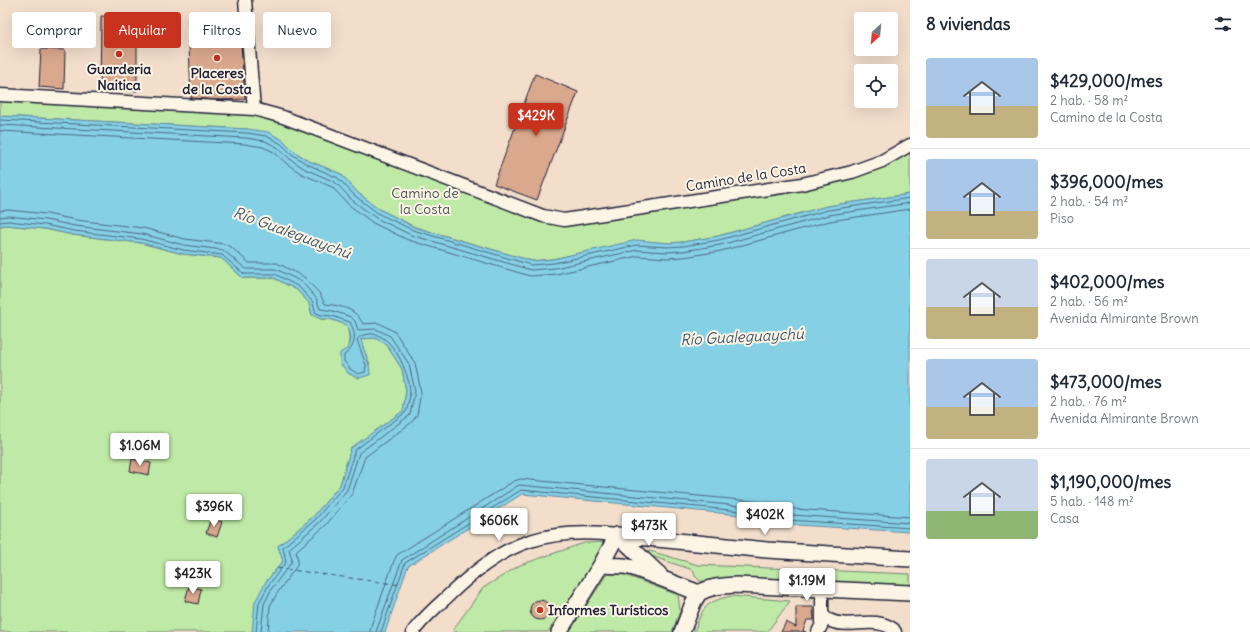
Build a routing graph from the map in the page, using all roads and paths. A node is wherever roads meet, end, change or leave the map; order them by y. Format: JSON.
{"nodes":[{"id":1,"x":244,"y":0,"type":"edge"},
{"id":2,"x":0,"y":95,"type":"edge"},
{"id":3,"x":254,"y":109,"type":"junction"},
{"id":4,"x":910,"y":145,"type":"edge"},
{"id":5,"x":618,"y":535,"type":"junction"},
{"id":6,"x":910,"y":559,"type":"edge"},
{"id":7,"x":601,"y":565,"type":"junction"},
{"id":8,"x":666,"y":579,"type":"junction"},
{"id":9,"x":822,"y":589,"type":"junction"},
{"id":10,"x":699,"y":593,"type":"junction"},
{"id":11,"x":910,"y":593,"type":"edge"},
{"id":12,"x":822,"y":614,"type":"junction"},
{"id":13,"x":413,"y":632,"type":"edge"},
{"id":14,"x":559,"y":632,"type":"edge"},
{"id":15,"x":682,"y":632,"type":"edge"},
{"id":16,"x":818,"y":632,"type":"edge"},
{"id":17,"x":894,"y":632,"type":"edge"}],
"edges":[{"from":1,"to":3,"type":"street"},
{"from":2,"to":3,"type":"street","name":"Camino de la Costa"},
{"from":3,"to":4,"type":"street","name":"Camino de la Costa"},
{"from":5,"to":6,"type":"main road"},
{"from":5,"to":7,"type":"main road"},
{"from":5,"to":8,"type":"main road"},
{"from":5,"to":13,"type":"street"},
{"from":7,"to":8,"type":"main road"},
{"from":7,"to":14,"type":"main road"},
{"from":8,"to":10,"type":"main road"},
{"from":9,"to":10,"type":"main road"},
{"from":9,"to":11,"type":"main road"},
{"from":9,"to":12,"type":"street"},
{"from":10,"to":15,"type":"main road"},
{"from":12,"to":16,"type":"street"},
{"from":12,"to":17,"type":"street"}]}
